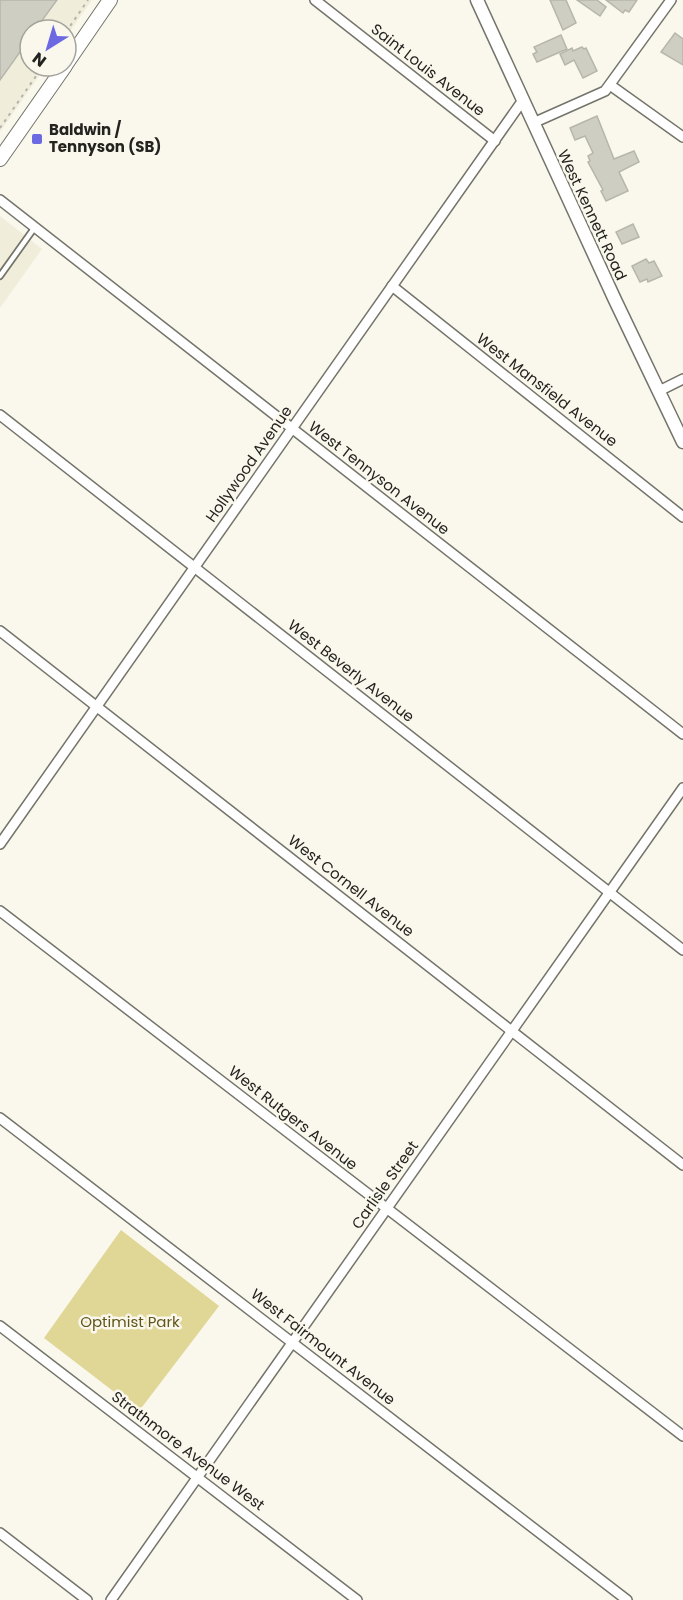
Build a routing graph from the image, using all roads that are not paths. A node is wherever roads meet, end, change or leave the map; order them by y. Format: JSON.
{"nodes":[{"id":1,"x":110,"y":0,"type":"edge"},
{"id":2,"x":315,"y":0,"type":"edge"},
{"id":3,"x":477,"y":0,"type":"edge"},
{"id":4,"x":671,"y":0,"type":"edge"},
{"id":5,"x":78,"y":46,"type":"edge"},
{"id":6,"x":56,"y":78,"type":"edge"},
{"id":7,"x":610,"y":85,"type":"junction"},
{"id":8,"x":523,"y":100,"type":"junction"},
{"id":9,"x":533,"y":123,"type":"junction"},
{"id":10,"x":683,"y":137,"type":"edge"},
{"id":11,"x":495,"y":141,"type":"junction"},
{"id":12,"x":0,"y":159,"type":"edge"},
{"id":13,"x":0,"y":200,"type":"edge"},
{"id":14,"x":35,"y":227,"type":"junction"},
{"id":15,"x":0,"y":276,"type":"edge"},
{"id":16,"x":392,"y":286,"type":"junction"},
{"id":17,"x":683,"y":379,"type":"edge"},
{"id":18,"x":658,"y":391,"type":"junction"},
{"id":19,"x":0,"y":416,"type":"edge"},
{"id":20,"x":292,"y":429,"type":"junction"},
{"id":21,"x":683,"y":442,"type":"edge"},
{"id":22,"x":683,"y":517,"type":"edge"},
{"id":23,"x":194,"y":568,"type":"junction"},
{"id":24,"x":0,"y":631,"type":"edge"},
{"id":25,"x":97,"y":707,"type":"junction"},
{"id":26,"x":683,"y":734,"type":"edge"},
{"id":27,"x":683,"y":788,"type":"edge"},
{"id":28,"x":0,"y":844,"type":"edge"},
{"id":29,"x":609,"y":892,"type":"junction"},
{"id":30,"x":0,"y":911,"type":"edge"},
{"id":31,"x":683,"y":950,"type":"edge"},
{"id":32,"x":512,"y":1031,"type":"junction"},
{"id":33,"x":0,"y":1118,"type":"edge"},
{"id":34,"x":683,"y":1165,"type":"edge"},
{"id":35,"x":387,"y":1209,"type":"junction"},
{"id":36,"x":0,"y":1326,"type":"edge"},
{"id":37,"x":292,"y":1343,"type":"junction"},
{"id":38,"x":683,"y":1436,"type":"edge"},
{"id":39,"x":198,"y":1478,"type":"junction"},
{"id":40,"x":0,"y":1533,"type":"edge"},
{"id":41,"x":87,"y":1600,"type":"edge"},
{"id":42,"x":111,"y":1600,"type":"edge"},
{"id":43,"x":357,"y":1600,"type":"edge"},
{"id":44,"x":627,"y":1600,"type":"edge"}],
"edges":[{"from":1,"to":5,"type":"main road"},
{"from":2,"to":11,"type":"street","name":"Saint Louis Avenue"},
{"from":3,"to":8,"type":"street","name":"West Kennett Road"},
{"from":4,"to":7,"type":"street"},
{"from":6,"to":12,"type":"main road"},
{"from":7,"to":9,"type":"street"},
{"from":7,"to":10,"type":"street"},
{"from":8,"to":9,"type":"street","name":"West Kennett Road"},
{"from":8,"to":11,"type":"street","name":"Hollywood Avenue"},
{"from":9,"to":18,"type":"street","name":"West Kennett Road"},
{"from":11,"to":16,"type":"street","name":"Hollywood Avenue"},
{"from":13,"to":14,"type":"street","name":"West Tennyson Avenue"},
{"from":14,"to":15,"type":"lane"},
{"from":14,"to":20,"type":"street","name":"West Tennyson Avenue"},
{"from":16,"to":20,"type":"street","name":"Hollywood Avenue"},
{"from":16,"to":22,"type":"street","name":"West Mansfield Avenue"},
{"from":17,"to":18,"type":"street"},
{"from":18,"to":21,"type":"street","name":"West Kennett Road"},
{"from":19,"to":23,"type":"street","name":"West Beverly Avenue"},
{"from":20,"to":23,"type":"street","name":"Hollywood Avenue"},
{"from":20,"to":26,"type":"street","name":"West Tennyson Avenue"},
{"from":23,"to":25,"type":"street","name":"Hollywood Avenue"},
{"from":23,"to":29,"type":"street","name":"West Beverly Avenue"},
{"from":24,"to":25,"type":"street","name":"West Cornell Avenue"},
{"from":25,"to":28,"type":"street","name":"Hollywood Avenue"},
{"from":25,"to":32,"type":"street","name":"West Cornell Avenue"},
{"from":27,"to":29,"type":"street","name":"Carlisle Street"},
{"from":29,"to":31,"type":"street","name":"West Beverly Avenue"},
{"from":29,"to":32,"type":"street","name":"Carlisle Street"},
{"from":30,"to":35,"type":"street","name":"West Rutgers Avenue"},
{"from":32,"to":34,"type":"street","name":"West Cornell Avenue"},
{"from":32,"to":35,"type":"street","name":"Carlisle Street"},
{"from":33,"to":37,"type":"street","name":"West Fairmount Avenue"},
{"from":35,"to":37,"type":"street","name":"Carlisle Street"},
{"from":35,"to":38,"type":"street","name":"West Rutgers Avenue"},
{"from":36,"to":39,"type":"street","name":"Strathmore Avenue West"},
{"from":37,"to":39,"type":"street","name":"Carlisle Street"},
{"from":37,"to":44,"type":"street","name":"West Fairmount Avenue"},
{"from":39,"to":42,"type":"street","name":"Carlisle Street"},
{"from":39,"to":43,"type":"street","name":"Strathmore Avenue West"},
{"from":40,"to":41,"type":"street"}]}
